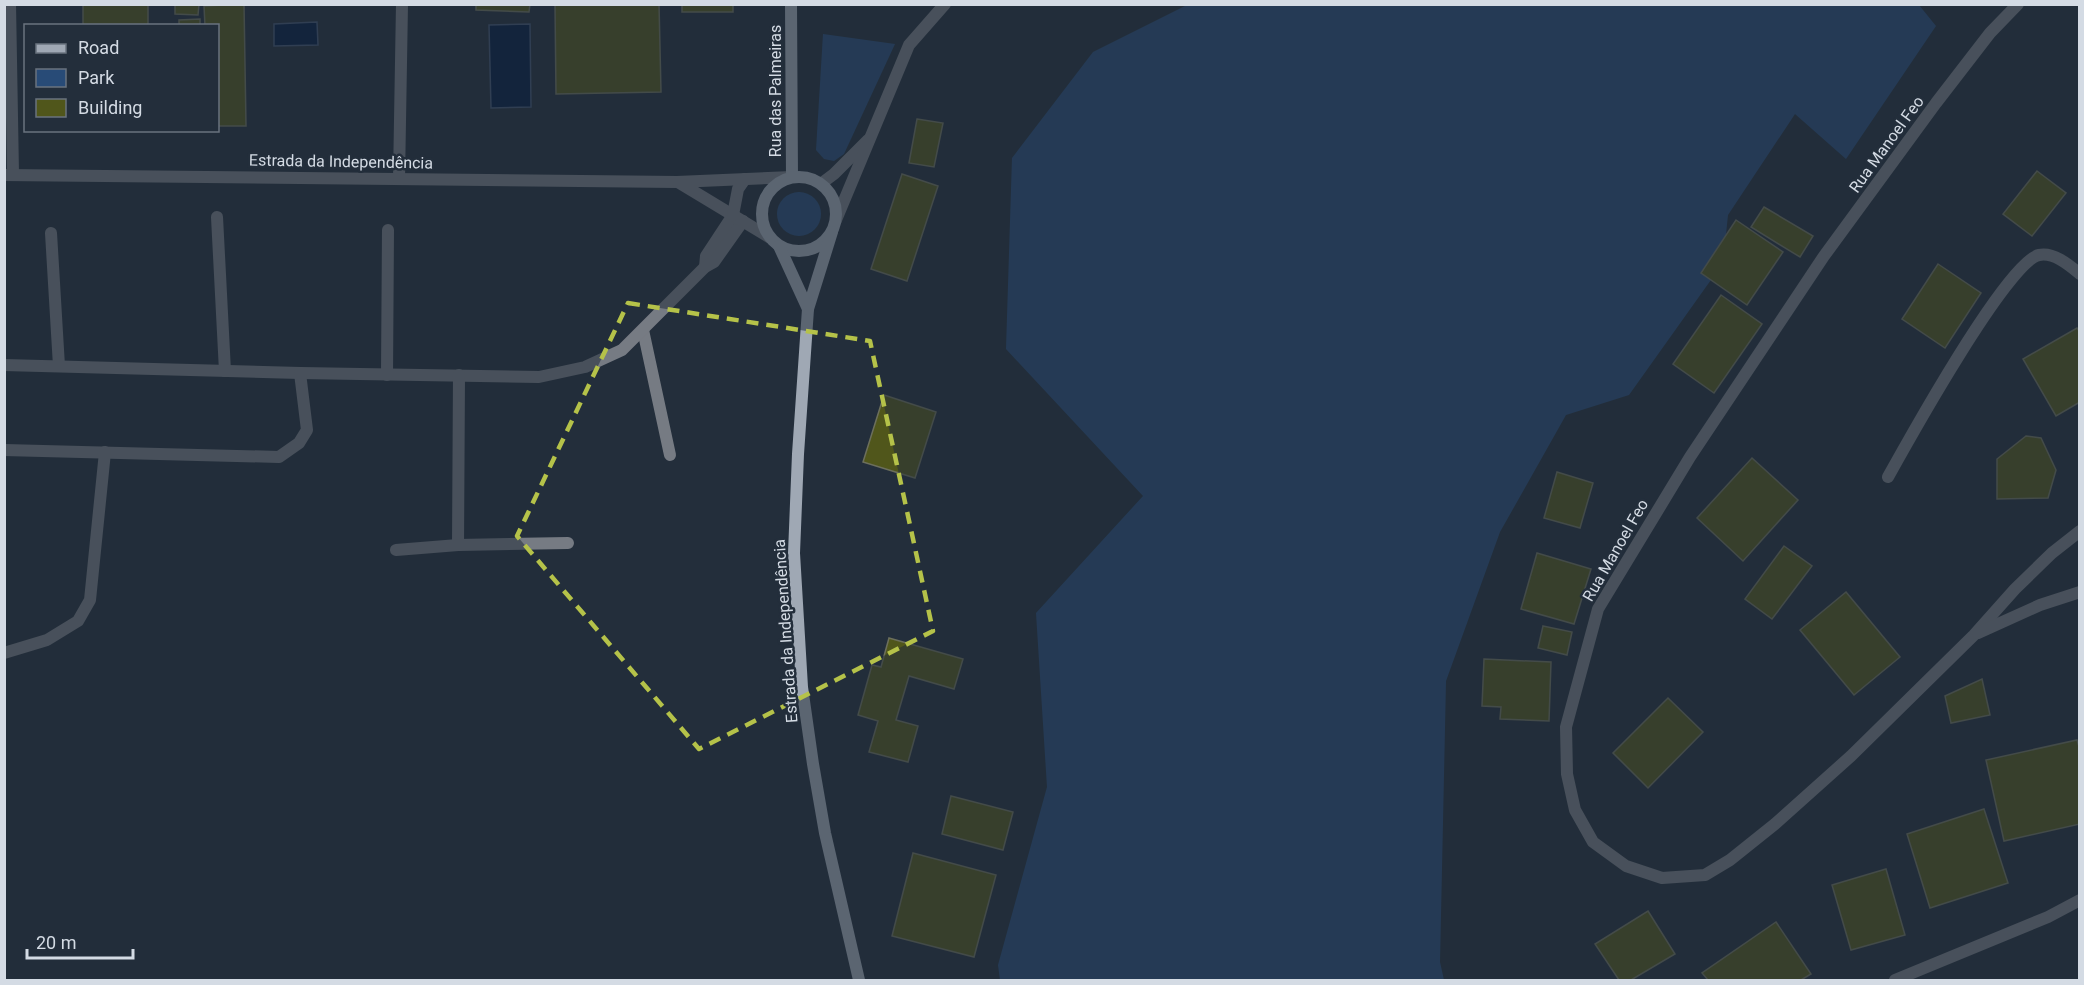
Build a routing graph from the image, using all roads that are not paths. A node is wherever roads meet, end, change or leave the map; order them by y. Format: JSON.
{"nodes":[{"id":1,"x":10,"y":4,"type":"edge"},
{"id":2,"x":402,"y":4,"type":"edge"},
{"id":3,"x":791,"y":4,"type":"edge"},
{"id":4,"x":945,"y":4,"type":"edge"},
{"id":5,"x":2018,"y":4,"type":"edge"},
{"id":6,"x":873,"y":135,"type":"junction"},
{"id":7,"x":9,"y":175,"type":"edge"},
{"id":8,"x":792,"y":177,"type":"junction"},
{"id":9,"x":399,"y":178,"type":"junction"},
{"id":10,"x":745,"y":179,"type":"junction"},
{"id":11,"x":677,"y":182,"type":"junction"},
{"id":12,"x":822,"y":183,"type":"junction"},
{"id":13,"x":217,"y":217,"type":"dead end"},
{"id":14,"x":738,"y":218,"type":"junction"},
{"id":15,"x":834,"y":226,"type":"junction"},
{"id":16,"x":388,"y":230,"type":"dead end"},
{"id":17,"x":51,"y":233,"type":"dead end"},
{"id":18,"x":774,"y":241,"type":"junction"},
{"id":19,"x":2079,"y":273,"type":"edge"},
{"id":20,"x":808,"y":309,"type":"junction"},
{"id":21,"x":643,"y":330,"type":"junction"},
{"id":22,"x":4,"y":365,"type":"edge"},
{"id":23,"x":59,"y":366,"type":"junction"},
{"id":24,"x":225,"y":371,"type":"junction"},
{"id":25,"x":300,"y":373,"type":"junction"},
{"id":26,"x":387,"y":375,"type":"junction"},
{"id":27,"x":459,"y":375,"type":"junction"},
{"id":28,"x":4,"y":450,"type":"edge"},
{"id":29,"x":105,"y":452,"type":"junction"},
{"id":30,"x":670,"y":454,"type":"dead end"},
{"id":31,"x":1888,"y":477,"type":"dead end"},
{"id":32,"x":2079,"y":531,"type":"edge"},
{"id":33,"x":568,"y":543,"type":"dead end"},
{"id":34,"x":458,"y":544,"type":"junction"},
{"id":35,"x":396,"y":549,"type":"dead end"},
{"id":36,"x":2079,"y":592,"type":"edge"},
{"id":37,"x":1974,"y":635,"type":"junction"},
{"id":38,"x":4,"y":652,"type":"edge"},
{"id":39,"x":2079,"y":900,"type":"edge"},
{"id":40,"x":859,"y":981,"type":"edge"},
{"id":41,"x":1895,"y":981,"type":"edge"}],
"edges":[{"from":1,"to":7,"type":"street"},
{"from":2,"to":9,"type":"street"},
{"from":3,"to":8,"type":"street","name":"Rua das Palmeiras"},
{"from":4,"to":6,"type":"street"},
{"from":5,"to":37,"type":"street","name":"Rua Manoel Feo"},
{"from":6,"to":12,"type":"street"},
{"from":6,"to":15,"type":"street"},
{"from":7,"to":9,"type":"street","name":"Estrada da Independência"},
{"from":8,"to":10,"type":"street","name":"Estrada da Independência"},
{"from":8,"to":12,"type":"street"},
{"from":8,"to":18,"type":"street"},
{"from":9,"to":11,"type":"street","name":"Estrada da Independência"},
{"from":10,"to":11,"type":"street","name":"Estrada da Independência"},
{"from":10,"to":14,"type":"street"},
{"from":11,"to":14,"type":"street","name":"Estrada da Independência"},
{"from":12,"to":15,"type":"street"},
{"from":13,"to":24,"type":"street"},
{"from":14,"to":18,"type":"street","name":"Estrada da Independência"},
{"from":14,"to":21,"type":"street"},
{"from":15,"to":18,"type":"street"},
{"from":15,"to":20,"type":"street","name":"Estrada da Independência"},
{"from":16,"to":26,"type":"street"},
{"from":17,"to":23,"type":"street"},
{"from":18,"to":20,"type":"street","name":"Estrada da Independência"},
{"from":19,"to":31,"type":"street"},
{"from":20,"to":40,"type":"street","name":"Estrada da Independência"},
{"from":21,"to":27,"type":"street"},
{"from":21,"to":30,"type":"street"},
{"from":22,"to":23,"type":"street"},
{"from":23,"to":24,"type":"street"},
{"from":24,"to":25,"type":"street"},
{"from":25,"to":26,"type":"street"},
{"from":25,"to":29,"type":"street"},
{"from":26,"to":27,"type":"street"},
{"from":27,"to":34,"type":"street"},
{"from":28,"to":29,"type":"street"},
{"from":29,"to":38,"type":"street"},
{"from":32,"to":37,"type":"street","name":"Rua Manoel Feo"},
{"from":33,"to":34,"type":"street"},
{"from":34,"to":35,"type":"street"},
{"from":36,"to":37,"type":"street"},
{"from":39,"to":41,"type":"street"}]}
